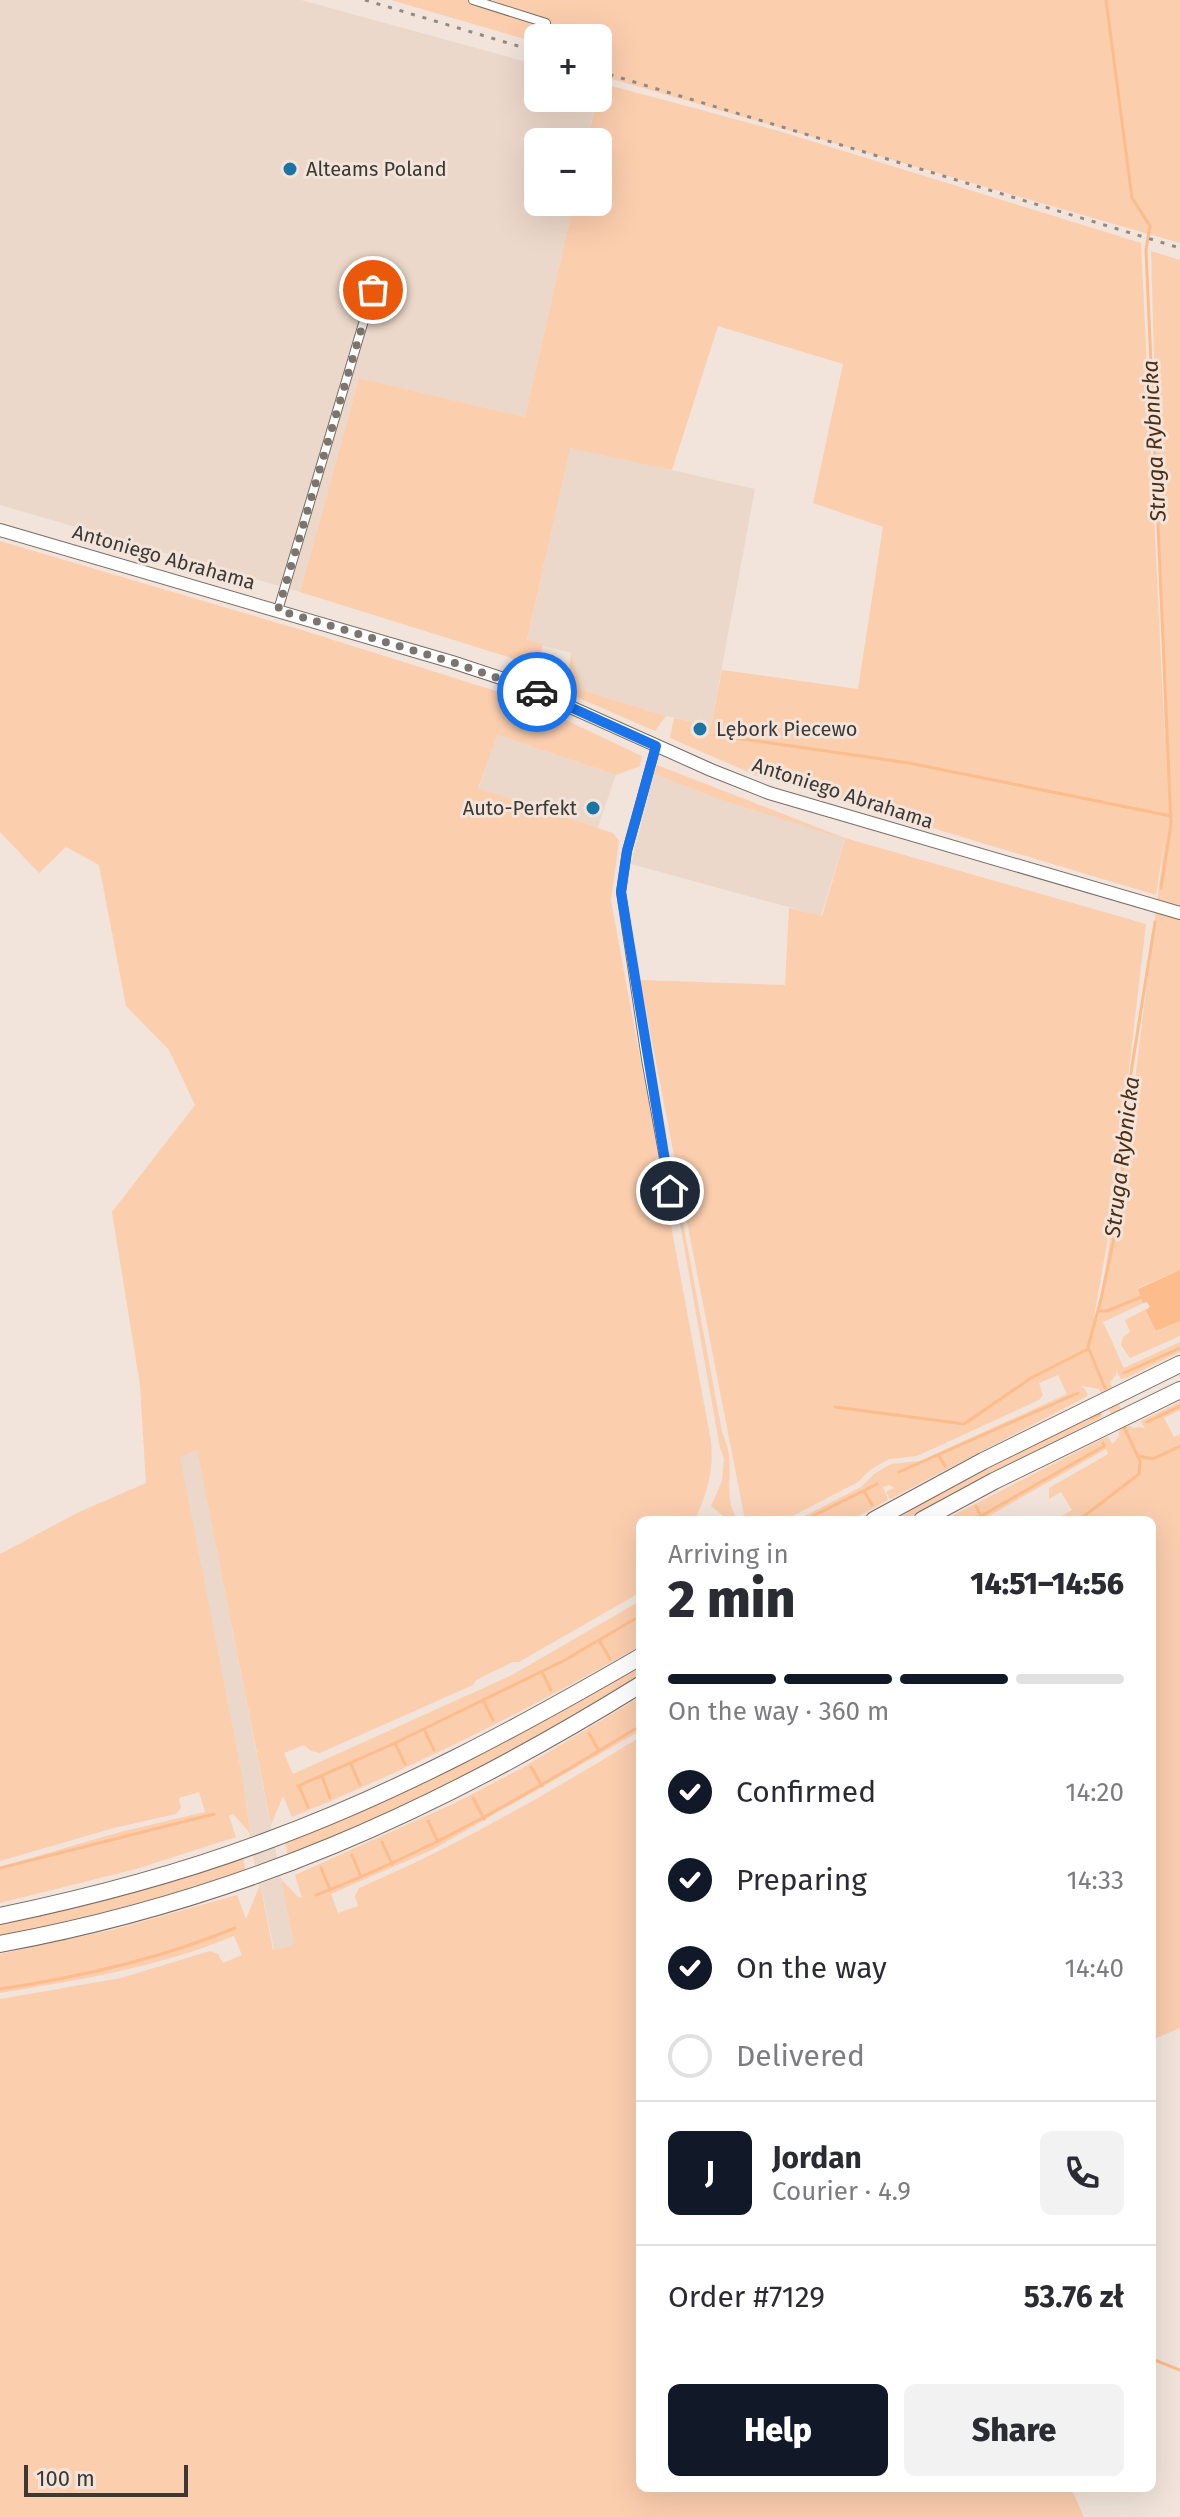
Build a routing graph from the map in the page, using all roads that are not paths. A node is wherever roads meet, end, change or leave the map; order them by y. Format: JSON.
{"nodes":[{"id":1,"x":473,"y":0,"type":"edge"},
{"id":2,"x":546,"y":23,"type":"dead end"},
{"id":3,"x":373,"y":290,"type":"dead end"},
{"id":4,"x":0,"y":530,"type":"edge"},
{"id":5,"x":278,"y":610,"type":"junction"},
{"id":6,"x":656,"y":746,"type":"junction"},
{"id":7,"x":1180,"y":913,"type":"edge"},
{"id":8,"x":670,"y":1191,"type":"dead end"},
{"id":9,"x":1180,"y":1364,"type":"edge"},
{"id":10,"x":1180,"y":1390,"type":"edge"},
{"id":11,"x":881,"y":1516,"type":"edge"},
{"id":12,"x":929,"y":1516,"type":"edge"},
{"id":13,"x":636,"y":1659,"type":"edge"},
{"id":14,"x":636,"y":1687,"type":"edge"},
{"id":15,"x":0,"y":1916,"type":"edge"},
{"id":16,"x":0,"y":1944,"type":"edge"}],
"edges":[{"from":1,"to":2,"type":"street"},
{"from":3,"to":5,"type":"street"},
{"from":4,"to":5,"type":"main road","name":"Antoniego Abrahama"},
{"from":5,"to":6,"type":"main road","name":"Antoniego Abrahama"},
{"from":6,"to":7,"type":"main road","name":"Antoniego Abrahama"},
{"from":6,"to":8,"type":"street"},
{"from":9,"to":11,"type":"highway"},
{"from":10,"to":12,"type":"highway"},
{"from":13,"to":15,"type":"highway"},
{"from":14,"to":16,"type":"highway"}]}
